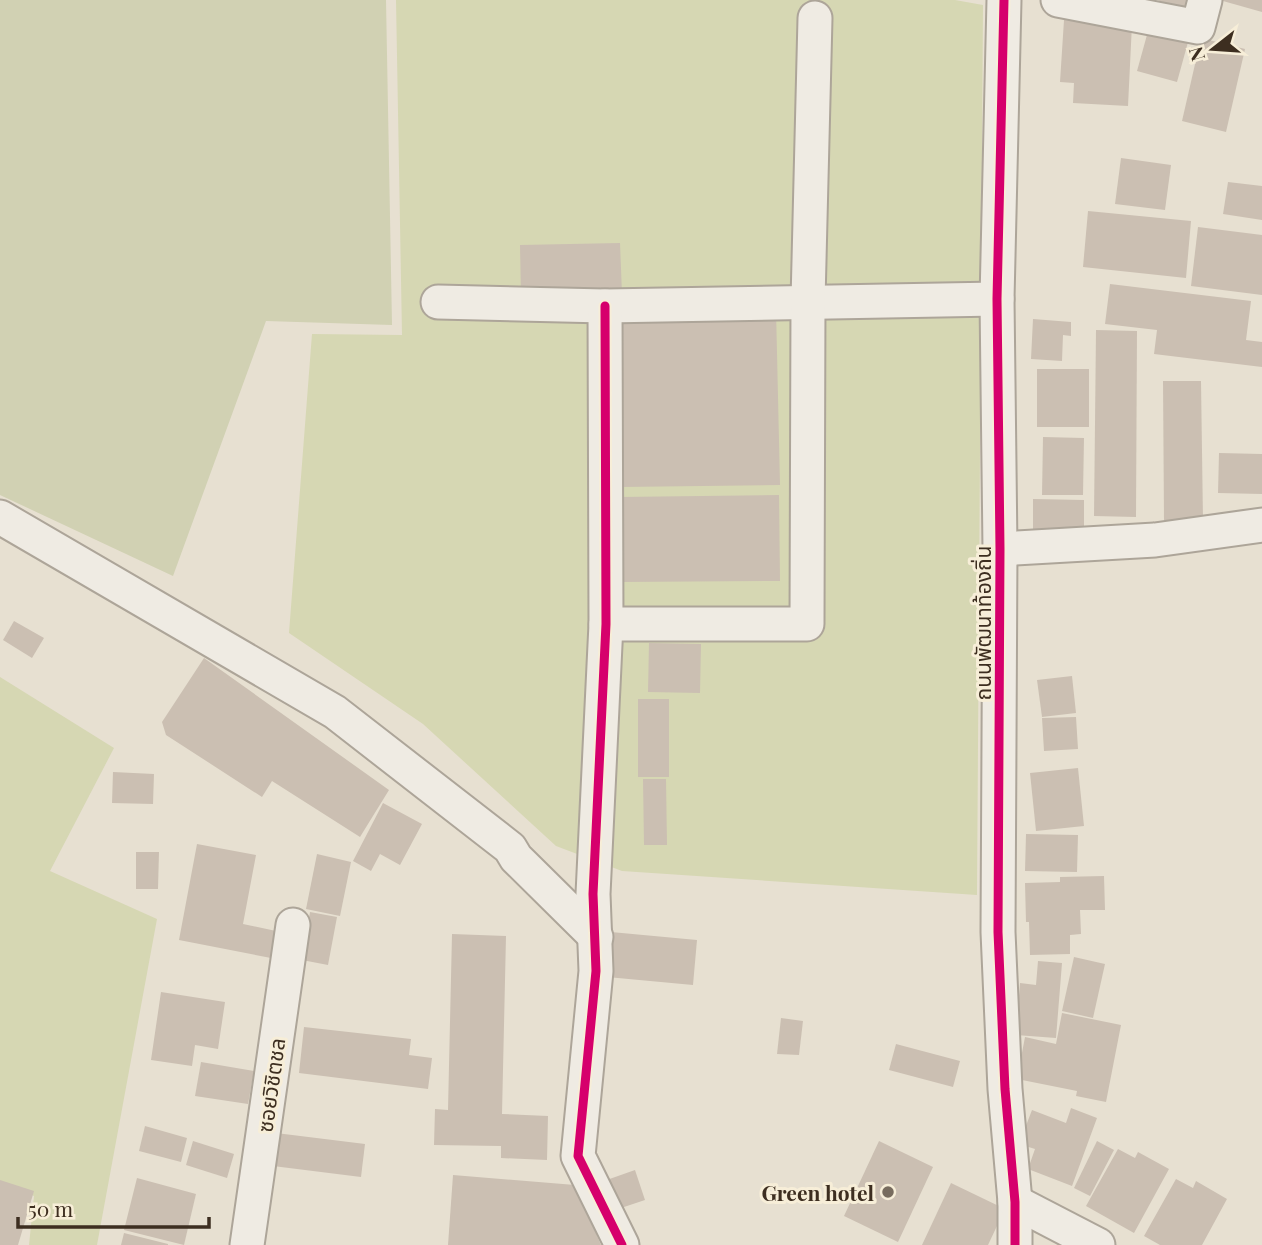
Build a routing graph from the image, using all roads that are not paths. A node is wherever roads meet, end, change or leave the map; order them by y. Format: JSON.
{"nodes":[{"id":1,"x":1004,"y":0,"type":"edge"},
{"id":2,"x":1058,"y":0,"type":"edge"},
{"id":3,"x":1205,"y":0,"type":"edge"},
{"id":4,"x":815,"y":18,"type":"dead end"},
{"id":5,"x":997,"y":299,"type":"junction"},
{"id":6,"x":808,"y":301,"type":"junction"},
{"id":7,"x":438,"y":302,"type":"dead end"},
{"id":8,"x":605,"y":306,"type":"junction"},
{"id":9,"x":0,"y":517,"type":"edge"},
{"id":10,"x":1262,"y":525,"type":"edge"},
{"id":11,"x":1000,"y":549,"type":"junction"},
{"id":12,"x":606,"y":624,"type":"junction"},
{"id":13,"x":293,"y":925,"type":"dead end"},
{"id":14,"x":596,"y":937,"type":"junction"},
{"id":15,"x":1015,"y":1202,"type":"junction"},
{"id":16,"x":247,"y":1245,"type":"edge"},
{"id":17,"x":622,"y":1245,"type":"edge"},
{"id":18,"x":1015,"y":1245,"type":"edge"},
{"id":19,"x":1098,"y":1245,"type":"edge"}],
"edges":[{"from":1,"to":5,"type":"street","name":"ถนนพัฒนาท้องถิ่น"},
{"from":2,"to":3,"type":"street"},
{"from":4,"to":6,"type":"street"},
{"from":5,"to":6,"type":"street"},
{"from":5,"to":11,"type":"street","name":"ถนนพัฒนาท้องถิ่น"},
{"from":6,"to":8,"type":"street"},
{"from":6,"to":12,"type":"street"},
{"from":7,"to":8,"type":"street"},
{"from":8,"to":12,"type":"street"},
{"from":9,"to":14,"type":"street"},
{"from":10,"to":11,"type":"street"},
{"from":11,"to":15,"type":"street","name":"ถนนพัฒนาท้องถิ่น"},
{"from":12,"to":14,"type":"street"},
{"from":13,"to":16,"type":"street","name":"ซอยวิชิตชล"},
{"from":14,"to":17,"type":"street"},
{"from":15,"to":18,"type":"street","name":"ถนนพัฒนาท้องถิ่น"},
{"from":15,"to":19,"type":"street"}]}
